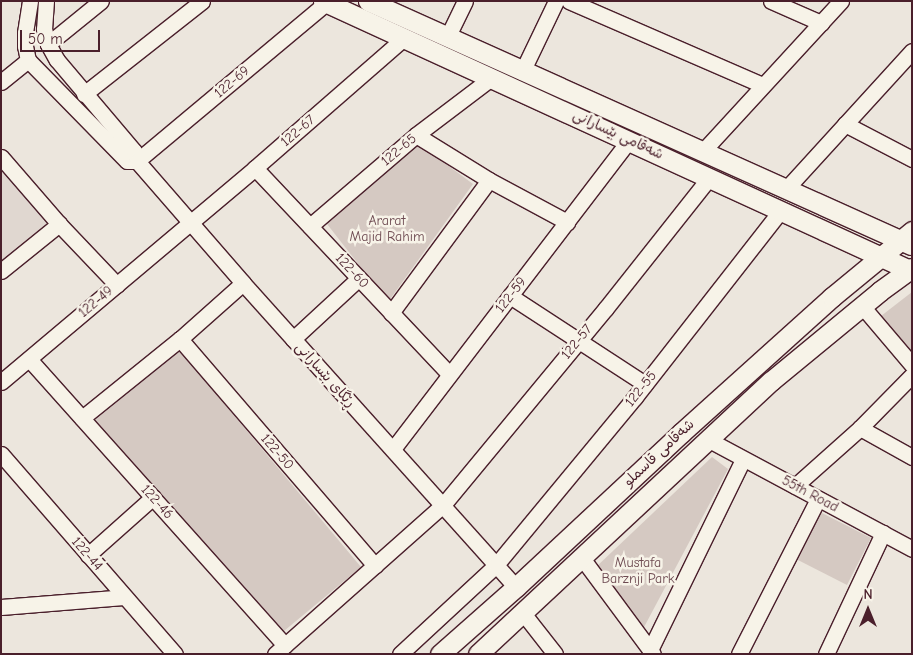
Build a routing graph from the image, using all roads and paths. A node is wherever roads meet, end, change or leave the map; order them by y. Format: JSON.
{"nodes":[{"id":1,"x":30,"y":1,"type":"edge"},
{"id":2,"x":46,"y":1,"type":"edge"},
{"id":3,"x":101,"y":1,"type":"edge"},
{"id":4,"x":202,"y":1,"type":"edge"},
{"id":5,"x":368,"y":1,"type":"edge"},
{"id":6,"x":465,"y":1,"type":"edge"},
{"id":7,"x":556,"y":1,"type":"edge"},
{"id":8,"x":569,"y":1,"type":"edge"},
{"id":9,"x":771,"y":1,"type":"edge"},
{"id":10,"x":841,"y":1,"type":"edge"},
{"id":11,"x":325,"y":2,"type":"edge"},
{"id":12,"x":821,"y":23,"type":"junction"},
{"id":13,"x":404,"y":38,"type":"junction"},
{"id":14,"x":447,"y":38,"type":"junction"},
{"id":15,"x":48,"y":44,"type":"junction"},
{"id":16,"x":468,"y":58,"type":"junction"},
{"id":17,"x":909,"y":58,"type":"edge"},
{"id":18,"x":28,"y":60,"type":"junction"},
{"id":19,"x":522,"y":72,"type":"junction"},
{"id":20,"x":491,"y":78,"type":"junction"},
{"id":21,"x":1,"y":82,"type":"edge"},
{"id":22,"x":762,"y":85,"type":"junction"},
{"id":23,"x":84,"y":94,"type":"junction"},
{"id":24,"x":845,"y":124,"type":"junction"},
{"id":25,"x":416,"y":135,"type":"junction"},
{"id":26,"x":629,"y":140,"type":"junction"},
{"id":27,"x":703,"y":151,"type":"junction"},
{"id":28,"x":1,"y":156,"type":"edge"},
{"id":29,"x":912,"y":159,"type":"edge"},
{"id":30,"x":137,"y":161,"type":"junction"},
{"id":31,"x":255,"y":168,"type":"junction"},
{"id":32,"x":709,"y":178,"type":"junction"},
{"id":33,"x":489,"y":180,"type":"junction"},
{"id":34,"x":786,"y":188,"type":"junction"},
{"id":35,"x":781,"y":210,"type":"junction"},
{"id":36,"x":192,"y":222,"type":"junction"},
{"id":37,"x":567,"y":222,"type":"junction"},
{"id":38,"x":59,"y":224,"type":"junction"},
{"id":39,"x":310,"y":226,"type":"junction"},
{"id":40,"x":908,"y":239,"type":"edge"},
{"id":41,"x":883,"y":257,"type":"junction"},
{"id":42,"x":911,"y":270,"type":"edge"},
{"id":43,"x":1,"y":271,"type":"edge"},
{"id":44,"x":358,"y":279,"type":"junction"},
{"id":45,"x":243,"y":283,"type":"junction"},
{"id":46,"x":117,"y":285,"type":"junction"},
{"id":47,"x":510,"y":296,"type":"junction"},
{"id":48,"x":862,"y":306,"type":"junction"},
{"id":49,"x":391,"y":313,"type":"junction"},
{"id":50,"x":180,"y":339,"type":"junction"},
{"id":51,"x":293,"y":339,"type":"junction"},
{"id":52,"x":579,"y":341,"type":"junction"},
{"id":53,"x":29,"y":359,"type":"junction"},
{"id":54,"x":912,"y":365,"type":"edge"},
{"id":55,"x":449,"y":374,"type":"junction"},
{"id":56,"x":912,"y":376,"type":"edge"},
{"id":57,"x":1,"y":382,"type":"edge"},
{"id":58,"x":645,"y":384,"type":"junction"},
{"id":59,"x":82,"y":418,"type":"junction"},
{"id":60,"x":860,"y":428,"type":"junction"},
{"id":61,"x":709,"y":440,"type":"junction"},
{"id":62,"x":393,"y":449,"type":"junction"},
{"id":63,"x":1,"y":454,"type":"edge"},
{"id":64,"x":912,"y":457,"type":"edge"},
{"id":65,"x":743,"y":458,"type":"junction"},
{"id":66,"x":795,"y":486,"type":"junction"},
{"id":67,"x":152,"y":497,"type":"junction"},
{"id":68,"x":818,"y":499,"type":"junction"},
{"id":69,"x":443,"y":505,"type":"junction"},
{"id":70,"x":883,"y":534,"type":"junction"},
{"id":71,"x":912,"y":549,"type":"edge"},
{"id":72,"x":88,"y":554,"type":"junction"},
{"id":73,"x":582,"y":558,"type":"junction"},
{"id":74,"x":496,"y":565,"type":"junction"},
{"id":75,"x":375,"y":566,"type":"junction"},
{"id":76,"x":516,"y":587,"type":"junction"},
{"id":77,"x":124,"y":597,"type":"junction"},
{"id":78,"x":1,"y":607,"type":"edge"},
{"id":79,"x":523,"y":612,"type":"junction"},
{"id":80,"x":280,"y":649,"type":"edge"},
{"id":81,"x":652,"y":652,"type":"edge"},
{"id":82,"x":175,"y":654,"type":"edge"},
{"id":83,"x":400,"y":654,"type":"edge"},
{"id":84,"x":440,"y":654,"type":"edge"},
{"id":85,"x":478,"y":654,"type":"edge"},
{"id":86,"x":555,"y":654,"type":"edge"},
{"id":87,"x":739,"y":654,"type":"edge"},
{"id":88,"x":826,"y":654,"type":"edge"}],
"edges":[{"from":1,"to":18,"type":"street"},
{"from":2,"to":15,"type":"street"},
{"from":3,"to":15,"type":"street"},
{"from":4,"to":23,"type":"street"},
{"from":5,"to":14,"type":"main road","name":"شەقامی بێسارانی"},
{"from":6,"to":14,"type":"street"},
{"from":7,"to":19,"type":"street"},
{"from":8,"to":22,"type":"street"},
{"from":9,"to":12,"type":"street"},
{"from":10,"to":12,"type":"street"},
{"from":11,"to":13,"type":"main road","name":"شەقامی بێسارانی"},
{"from":11,"to":30,"type":"street","name":"122-69"},
{"from":12,"to":22,"type":"street"},
{"from":13,"to":16,"type":"main road","name":"شەقامی بێسارانی"},
{"from":13,"to":31,"type":"street","name":"122-67"},
{"from":14,"to":16,"type":"main road","name":"شەقامی بێسارانی"},
{"from":15,"to":23,"type":"street","name":"ڕێگای بێسارانی"},
{"from":16,"to":19,"type":"main road","name":"شەقامی بێسارانی"},
{"from":16,"to":20,"type":"main road","name":"شەقامی بێسارانی"},
{"from":17,"to":24,"type":"street"},
{"from":18,"to":21,"type":"street"},
{"from":18,"to":30,"type":"street","name":"ڕێگای بێسارانی"},
{"from":19,"to":27,"type":"main road","name":"شەقامی بێسارانی"},
{"from":20,"to":25,"type":"street","name":"122-65"},
{"from":20,"to":26,"type":"main road","name":"شەقامی بێسارانی"},
{"from":22,"to":27,"type":"street"},
{"from":23,"to":30,"type":"street","name":"ڕێگای بێسارانی"},
{"from":24,"to":29,"type":"street"},
{"from":24,"to":34,"type":"street"},
{"from":25,"to":33,"type":"street"},
{"from":25,"to":39,"type":"street","name":"122-65"},
{"from":26,"to":32,"type":"main road","name":"شەقامی بێسارانی"},
{"from":26,"to":37,"type":"street","name":"122-59"},
{"from":27,"to":34,"type":"main road","name":"شەقامی بێسارانی"},
{"from":28,"to":38,"type":"street"},
{"from":30,"to":36,"type":"street","name":"ڕێگای بێسارانی"},
{"from":31,"to":36,"type":"street","name":"122-67"},
{"from":31,"to":39,"type":"street","name":"122-60"},
{"from":32,"to":35,"type":"main road","name":"شەقامی بێسارانی"},
{"from":32,"to":52,"type":"street","name":"122-57"},
{"from":33,"to":37,"type":"street"},
{"from":33,"to":49,"type":"street"},
{"from":34,"to":40,"type":"main road","name":"شەقامی بێسارانی"},
{"from":35,"to":41,"type":"main road","name":"شەقامی بێسارانی"},
{"from":35,"to":58,"type":"street","name":"122-55"},
{"from":36,"to":45,"type":"street","name":"ڕێگای بێسارانی"},
{"from":36,"to":46,"type":"street","name":"122-49"},
{"from":37,"to":47,"type":"street","name":"122-59"},
{"from":38,"to":43,"type":"street"},
{"from":38,"to":46,"type":"street"},
{"from":39,"to":44,"type":"street","name":"122-60"},
{"from":40,"to":41,"type":"main road","name":"شەقامی قاسملو"},
{"from":41,"to":42,"type":"main road","name":"شەقامی بێسارانی"},
{"from":41,"to":76,"type":"main road","name":"شەقامی قاسملو"},
{"from":42,"to":48,"type":"main road","name":"شەقامی قاسملو"},
{"from":44,"to":49,"type":"street","name":"122-60"},
{"from":44,"to":51,"type":"street"},
{"from":45,"to":50,"type":"street"},
{"from":45,"to":51,"type":"street","name":"ڕێگای بێسارانی"},
{"from":46,"to":53,"type":"street","name":"122-49"},
{"from":47,"to":52,"type":"street"},
{"from":47,"to":55,"type":"street","name":"122-59"},
{"from":48,"to":54,"type":"street"},
{"from":48,"to":61,"type":"main road","name":"شەقامی قاسملو"},
{"from":49,"to":55,"type":"street","name":"122-60"},
{"from":50,"to":59,"type":"street"},
{"from":50,"to":75,"type":"street","name":"122-50"},
{"from":51,"to":62,"type":"street","name":"ڕێگای بێسارانی"},
{"from":52,"to":58,"type":"street"},
{"from":52,"to":69,"type":"street","name":"122-57"},
{"from":53,"to":57,"type":"street","name":"122-49"},
{"from":53,"to":59,"type":"street","name":"122-46"},
{"from":55,"to":62,"type":"street","name":"122-59"},
{"from":56,"to":60,"type":"street"},
{"from":58,"to":74,"type":"street","name":"122-55"},
{"from":59,"to":67,"type":"street","name":"122-46"},
{"from":60,"to":64,"type":"street"},
{"from":60,"to":66,"type":"street"},
{"from":61,"to":65,"type":"street","name":"55th Road"},
{"from":61,"to":73,"type":"main road","name":"شەقامی قاسملو"},
{"from":62,"to":69,"type":"street","name":"ڕێگای بێسارانی"},
{"from":63,"to":72,"type":"street","name":"122-44"},
{"from":65,"to":66,"type":"street","name":"55th Road"},
{"from":65,"to":81,"type":"street"},
{"from":66,"to":68,"type":"street","name":"55th Road"},
{"from":67,"to":72,"type":"street"},
{"from":67,"to":80,"type":"street","name":"122-46"},
{"from":68,"to":70,"type":"street","name":"55th Road"},
{"from":68,"to":87,"type":"street"},
{"from":69,"to":74,"type":"street","name":"ڕێگای بێسارانی"},
{"from":69,"to":75,"type":"street","name":"122-57"},
{"from":70,"to":71,"type":"street","name":"55th Road"},
{"from":70,"to":88,"type":"street"},
{"from":72,"to":77,"type":"street","name":"122-44"},
{"from":73,"to":79,"type":"main road","name":"شەقامی قاسملو"},
{"from":73,"to":81,"type":"street"},
{"from":74,"to":76,"type":"street","name":"ڕێگای بێسارانی"},
{"from":74,"to":83,"type":"street","name":"122-55"},
{"from":75,"to":80,"type":"street","name":"122-57"},
{"from":76,"to":84,"type":"main road","name":"شەقامی قاسملو"},
{"from":77,"to":78,"type":"street"},
{"from":77,"to":82,"type":"street","name":"122-44"},
{"from":79,"to":85,"type":"main road","name":"شەقامی قاسملو"},
{"from":79,"to":86,"type":"street"}]}
